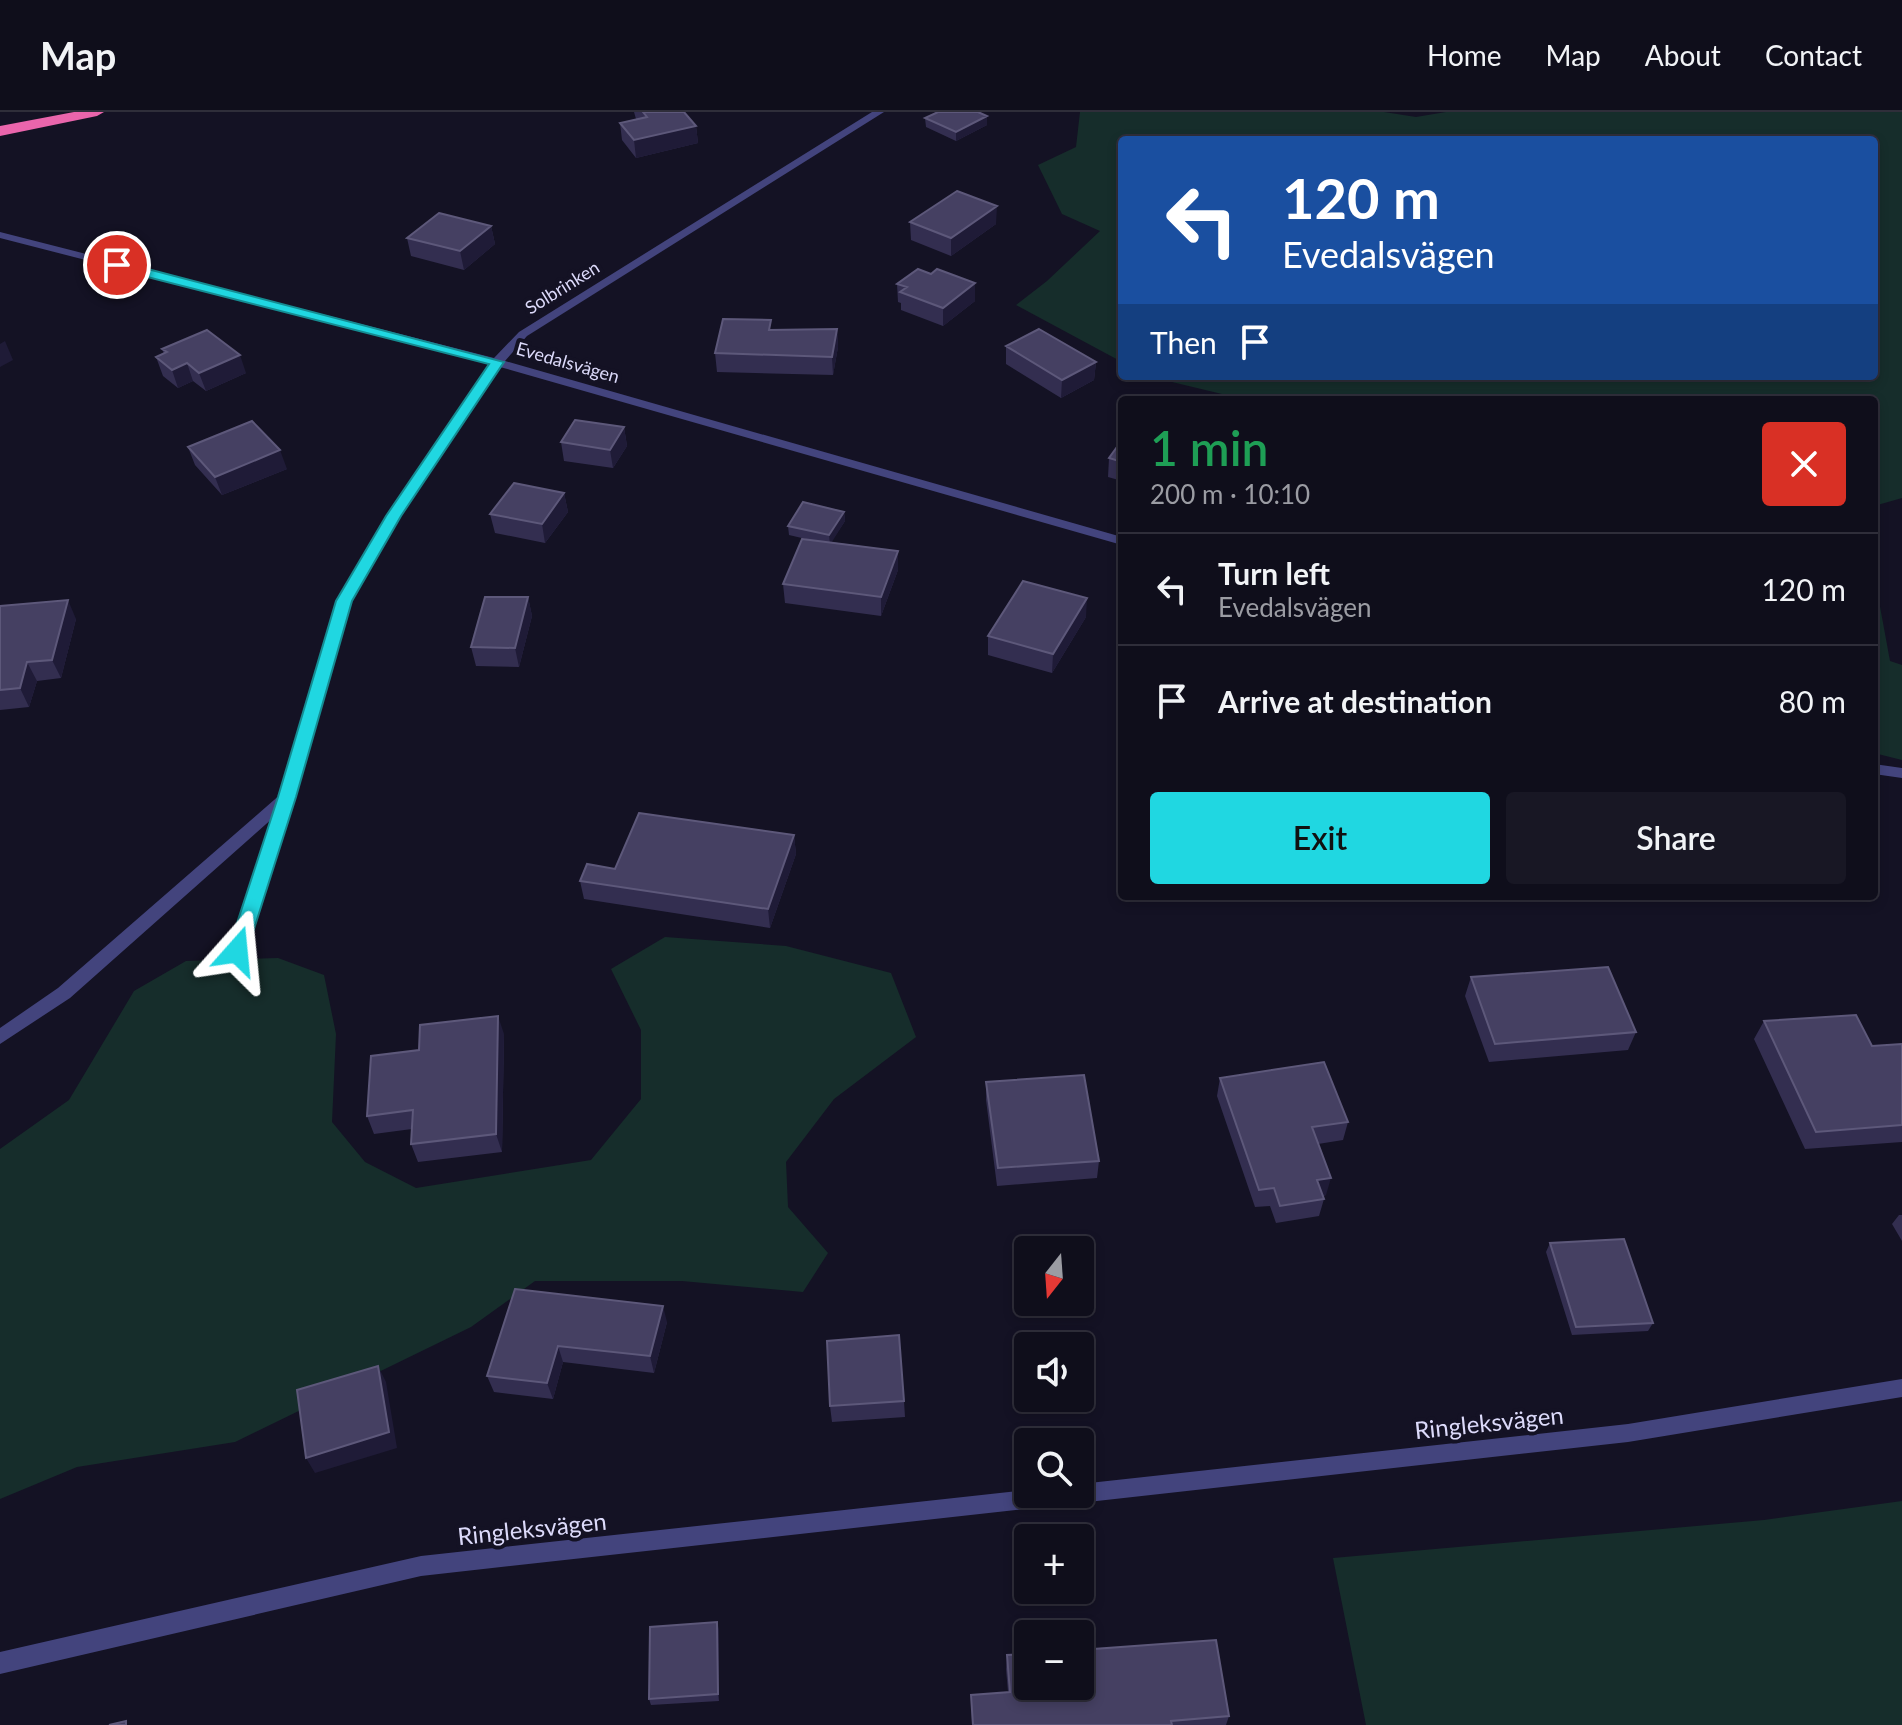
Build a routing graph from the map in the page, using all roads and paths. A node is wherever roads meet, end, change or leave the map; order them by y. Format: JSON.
{"nodes":[{"id":1,"x":97,"y":112,"type":"edge"},
{"id":2,"x":879,"y":112,"type":"edge"},
{"id":3,"x":0,"y":131,"type":"edge"},
{"id":4,"x":0,"y":235,"type":"edge"},
{"id":5,"x":497,"y":362,"type":"junction"},
{"id":6,"x":1118,"y":540,"type":"edge"},
{"id":7,"x":1878,"y":770,"type":"edge"},
{"id":8,"x":1902,"y":773,"type":"edge"},
{"id":9,"x":287,"y":797,"type":"junction"},
{"id":10,"x":237,"y":951,"type":"dead end"},
{"id":11,"x":0,"y":1037,"type":"edge"},
{"id":12,"x":1902,"y":1388,"type":"edge"},
{"id":13,"x":1094,"y":1492,"type":"edge"},
{"id":14,"x":1014,"y":1501,"type":"edge"},
{"id":15,"x":0,"y":1663,"type":"edge"}],
"edges":[{"from":1,"to":3,"type":"highway"},
{"from":2,"to":5,"type":"street","name":"Solbrinken"},
{"from":4,"to":5,"type":"street","name":"Evedalsvägen"},
{"from":5,"to":6,"type":"street","name":"Evedalsvägen"},
{"from":5,"to":9,"type":"street","name":"Solbrinken"},
{"from":7,"to":8,"type":"street"},
{"from":9,"to":10,"type":"street","name":"Solbrinken"},
{"from":9,"to":11,"type":"street"},
{"from":12,"to":13,"type":"street","name":"Ringleksvägen"},
{"from":14,"to":15,"type":"street","name":"Ringleksvägen"}]}
